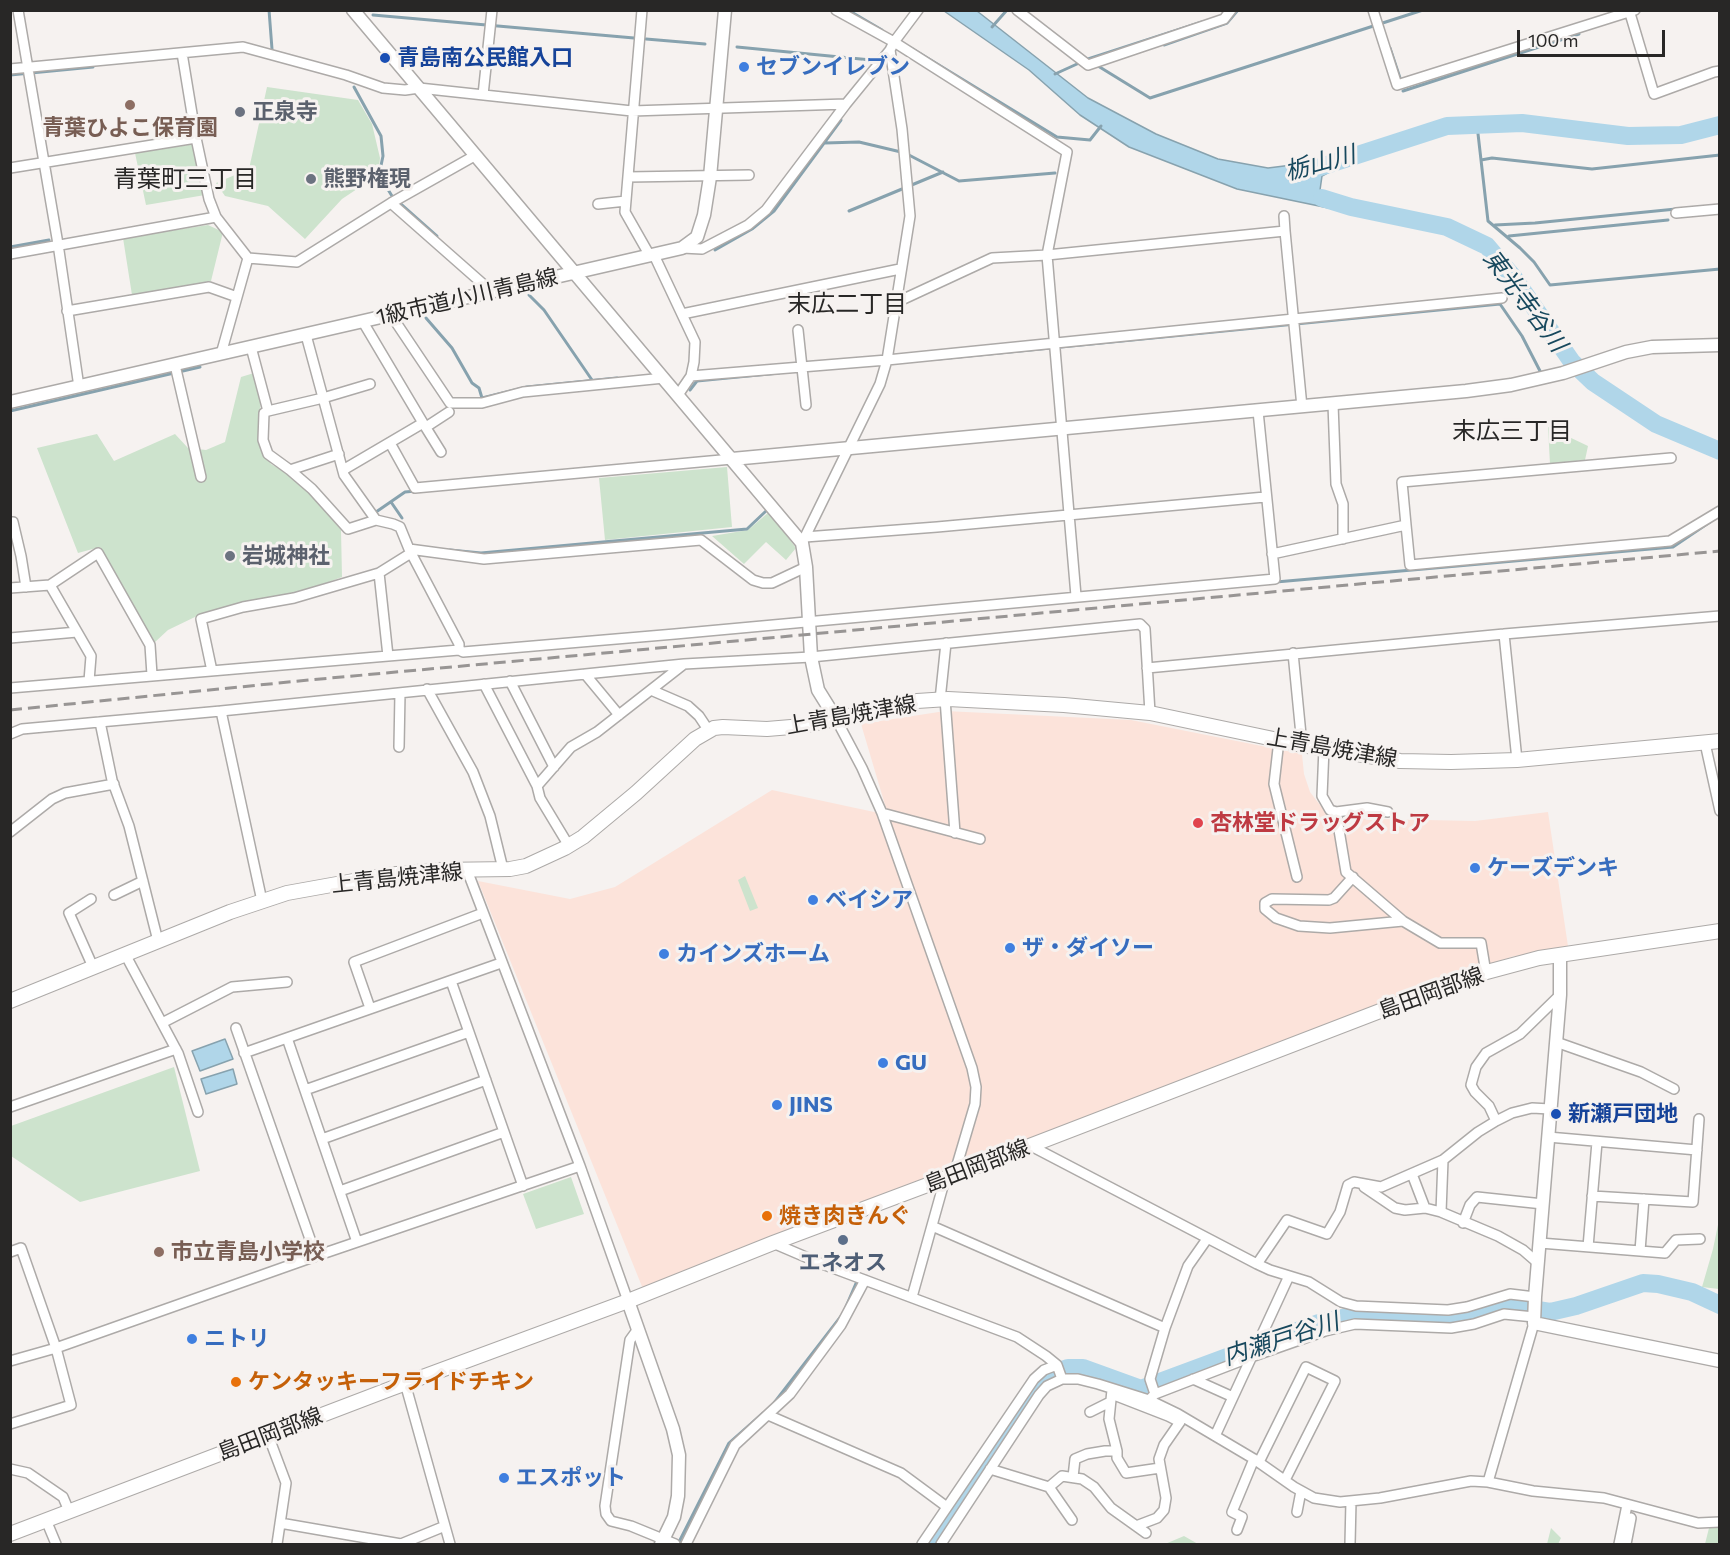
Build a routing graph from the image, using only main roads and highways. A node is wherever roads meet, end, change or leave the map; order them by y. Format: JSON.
{"nodes":[{"id":1,"x":1712,"y":742,"type":"edge"},
{"id":2,"x":1719,"y":931,"type":"edge"},
{"id":3,"x":10,"y":1001,"type":"edge"},
{"id":4,"x":10,"y":1534,"type":"edge"}],
"edges":[{"from":1,"to":3,"type":"main road","name":"上青島焼津線"},
{"from":2,"to":4,"type":"main road","name":"島田岡部線"}]}
